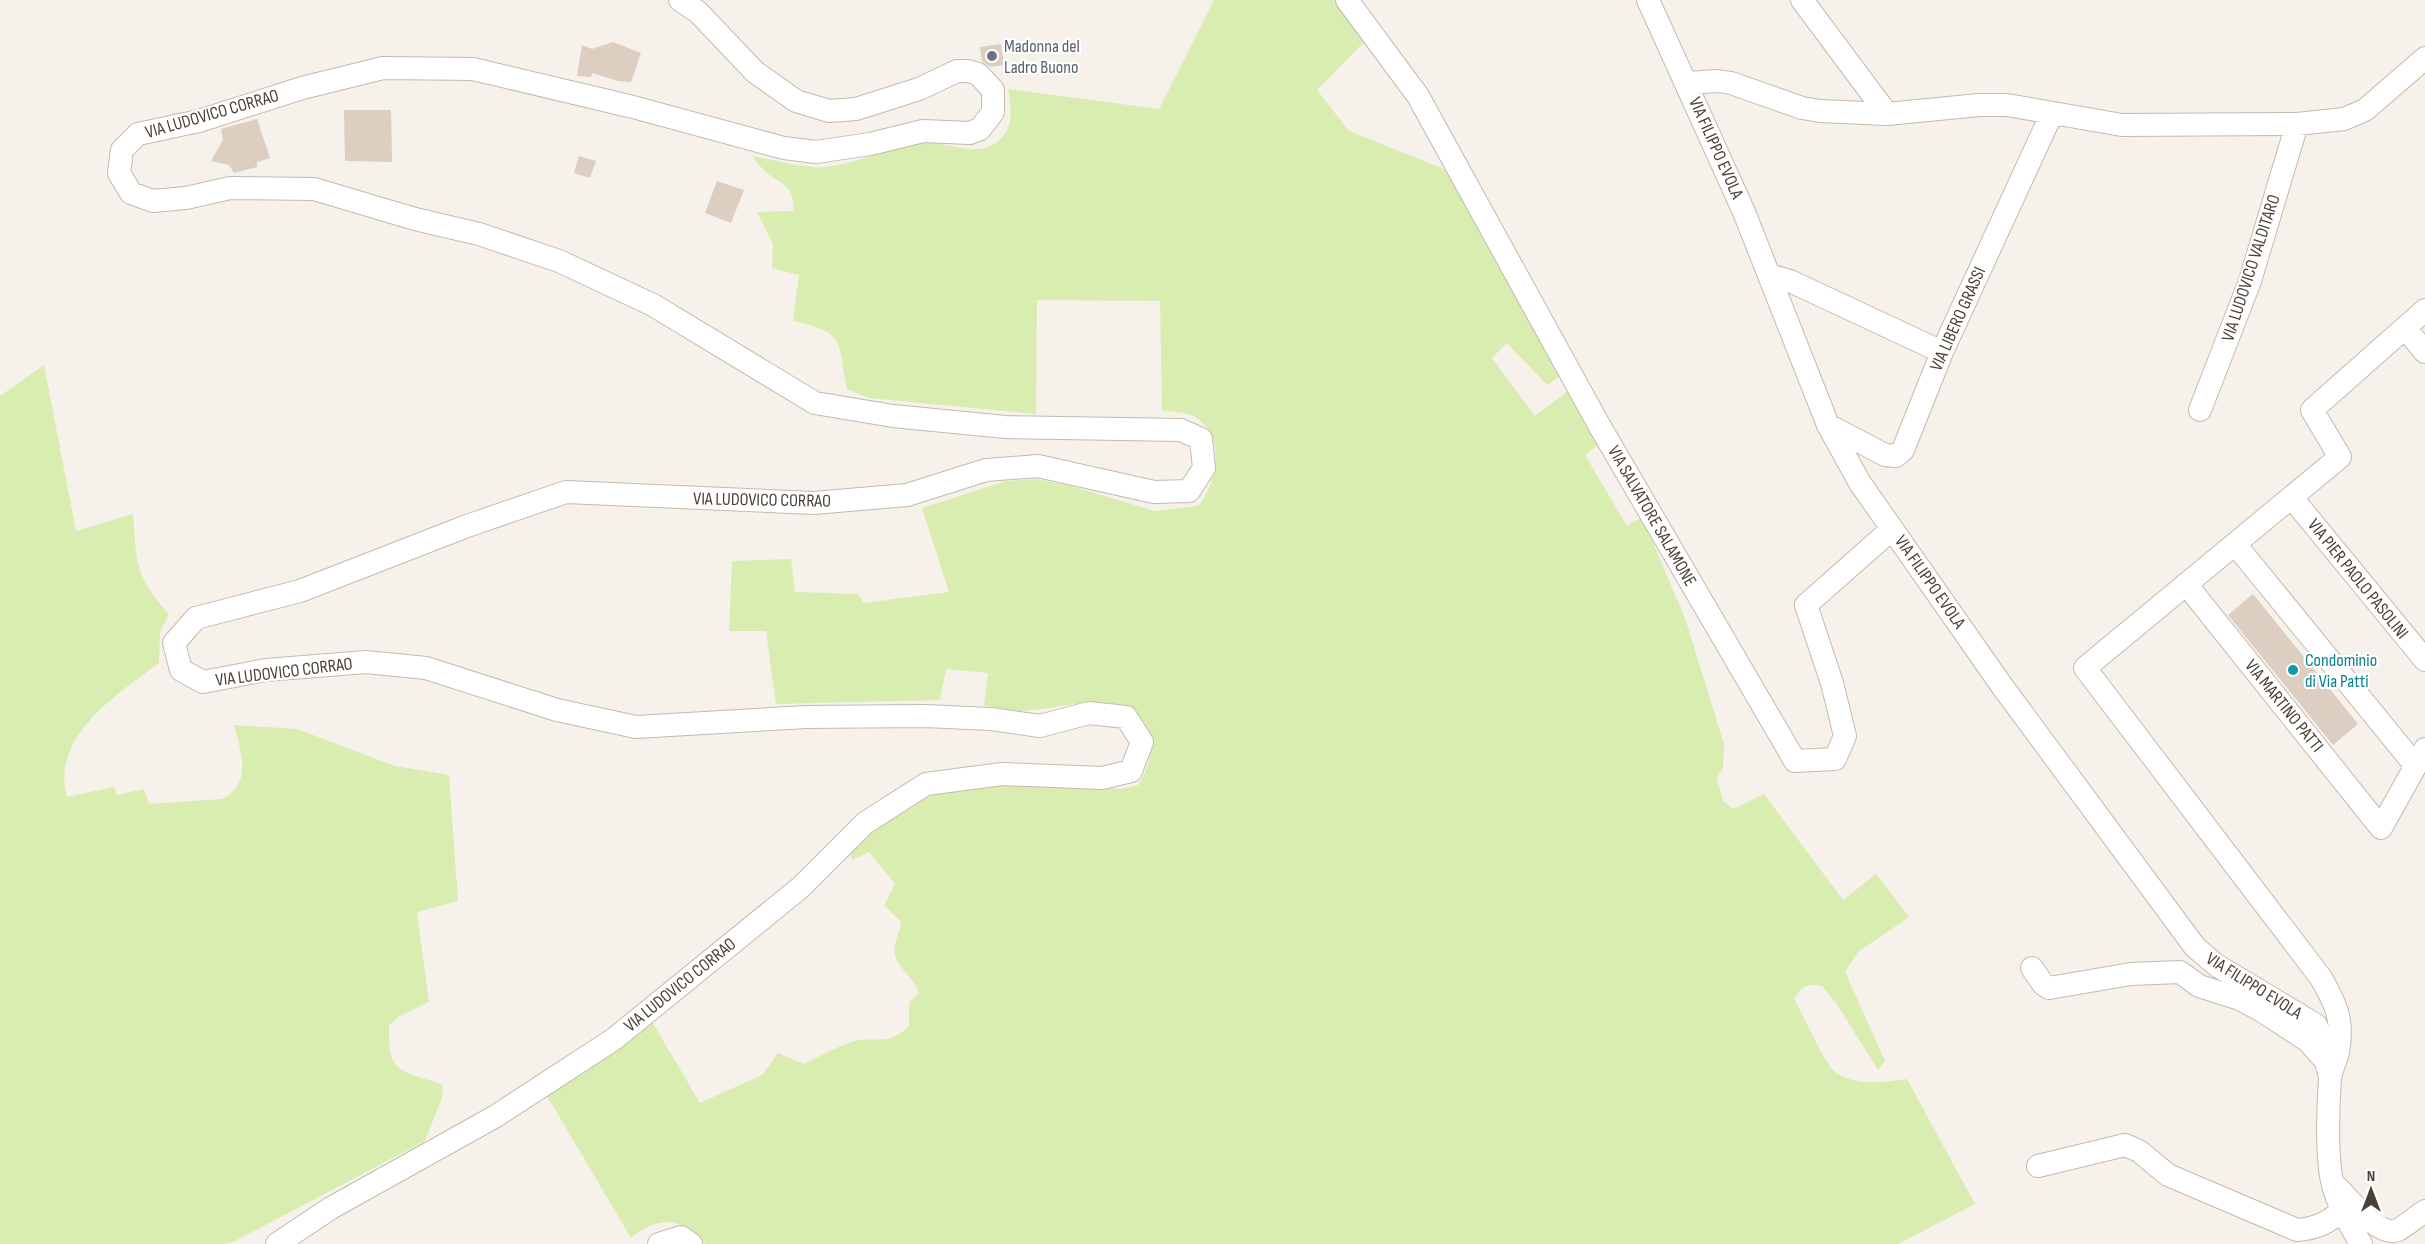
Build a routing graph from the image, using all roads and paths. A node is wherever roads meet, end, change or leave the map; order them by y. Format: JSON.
{"nodes":[{"id":1,"x":680,"y":0,"type":"edge"},
{"id":2,"x":1347,"y":0,"type":"edge"},
{"id":3,"x":1648,"y":0,"type":"edge"},
{"id":4,"x":1802,"y":0,"type":"edge"},
{"id":5,"x":2425,"y":58,"type":"edge"},
{"id":6,"x":1686,"y":83,"type":"junction"},
{"id":7,"x":2052,"y":113,"type":"junction"},
{"id":8,"x":1887,"y":114,"type":"junction"},
{"id":9,"x":2297,"y":124,"type":"junction"},
{"id":10,"x":1769,"y":275,"type":"junction"},
{"id":11,"x":2425,"y":310,"type":"edge"},
{"id":12,"x":2405,"y":328,"type":"junction"},
{"id":13,"x":1942,"y":352,"type":"junction"},
{"id":14,"x":2425,"y":352,"type":"edge"},
{"id":15,"x":2200,"y":411,"type":"dead end"},
{"id":16,"x":1828,"y":425,"type":"junction"},
{"id":17,"x":2292,"y":498,"type":"junction"},
{"id":18,"x":1892,"y":529,"type":"junction"},
{"id":19,"x":2235,"y":544,"type":"junction"},
{"id":20,"x":2186,"y":584,"type":"junction"},
{"id":21,"x":2425,"y":660,"type":"edge"},
{"id":22,"x":2420,"y":757,"type":"edge"},
{"id":23,"x":2032,"y":968,"type":"dead end"},
{"id":24,"x":2327,"y":1067,"type":"junction"},
{"id":25,"x":2038,"y":1166,"type":"dead end"},
{"id":26,"x":2333,"y":1183,"type":"junction"},
{"id":27,"x":2342,"y":1210,"type":"junction"},
{"id":28,"x":2425,"y":1210,"type":"edge"},
{"id":29,"x":277,"y":1244,"type":"edge"},
{"id":30,"x":659,"y":1244,"type":"edge"},
{"id":31,"x":691,"y":1244,"type":"edge"},
{"id":32,"x":2361,"y":1244,"type":"edge"}],
"edges":[{"from":1,"to":29,"type":"street","name":"VIA LUDOVICO CORRAO"},
{"from":2,"to":18,"type":"street","name":"VIA SALVATORE SALAMONE"},
{"from":3,"to":6,"type":"street","name":"VIA FILIPPO EVOLA"},
{"from":4,"to":8,"type":"street"},
{"from":5,"to":9,"type":"street"},
{"from":6,"to":8,"type":"street"},
{"from":6,"to":10,"type":"street","name":"VIA FILIPPO EVOLA"},
{"from":7,"to":8,"type":"street"},
{"from":7,"to":9,"type":"street"},
{"from":7,"to":13,"type":"street","name":"VIA LIBERO GRASSI"},
{"from":9,"to":15,"type":"street","name":"VIA LUDOVICO VALDITARO"},
{"from":10,"to":13,"type":"street"},
{"from":10,"to":16,"type":"street","name":"VIA FILIPPO EVOLA"},
{"from":11,"to":12,"type":"street"},
{"from":12,"to":14,"type":"street"},
{"from":12,"to":17,"type":"street"},
{"from":13,"to":16,"type":"street","name":"VIA LIBERO GRASSI"},
{"from":16,"to":18,"type":"street","name":"VIA FILIPPO EVOLA"},
{"from":17,"to":19,"type":"street"},
{"from":17,"to":21,"type":"street","name":"VIA PIER PAOLO PASOLINI"},
{"from":18,"to":24,"type":"street","name":"VIA FILIPPO EVOLA"},
{"from":19,"to":20,"type":"street"},
{"from":19,"to":22,"type":"street"},
{"from":20,"to":22,"type":"street","name":"VIA MARTINO PATTI"},
{"from":20,"to":24,"type":"street"},
{"from":23,"to":24,"type":"street"},
{"from":24,"to":26,"type":"street"},
{"from":25,"to":27,"type":"street"},
{"from":26,"to":27,"type":"street"},
{"from":26,"to":28,"type":"street"},
{"from":27,"to":32,"type":"street"},
{"from":30,"to":31,"type":"street"}]}
